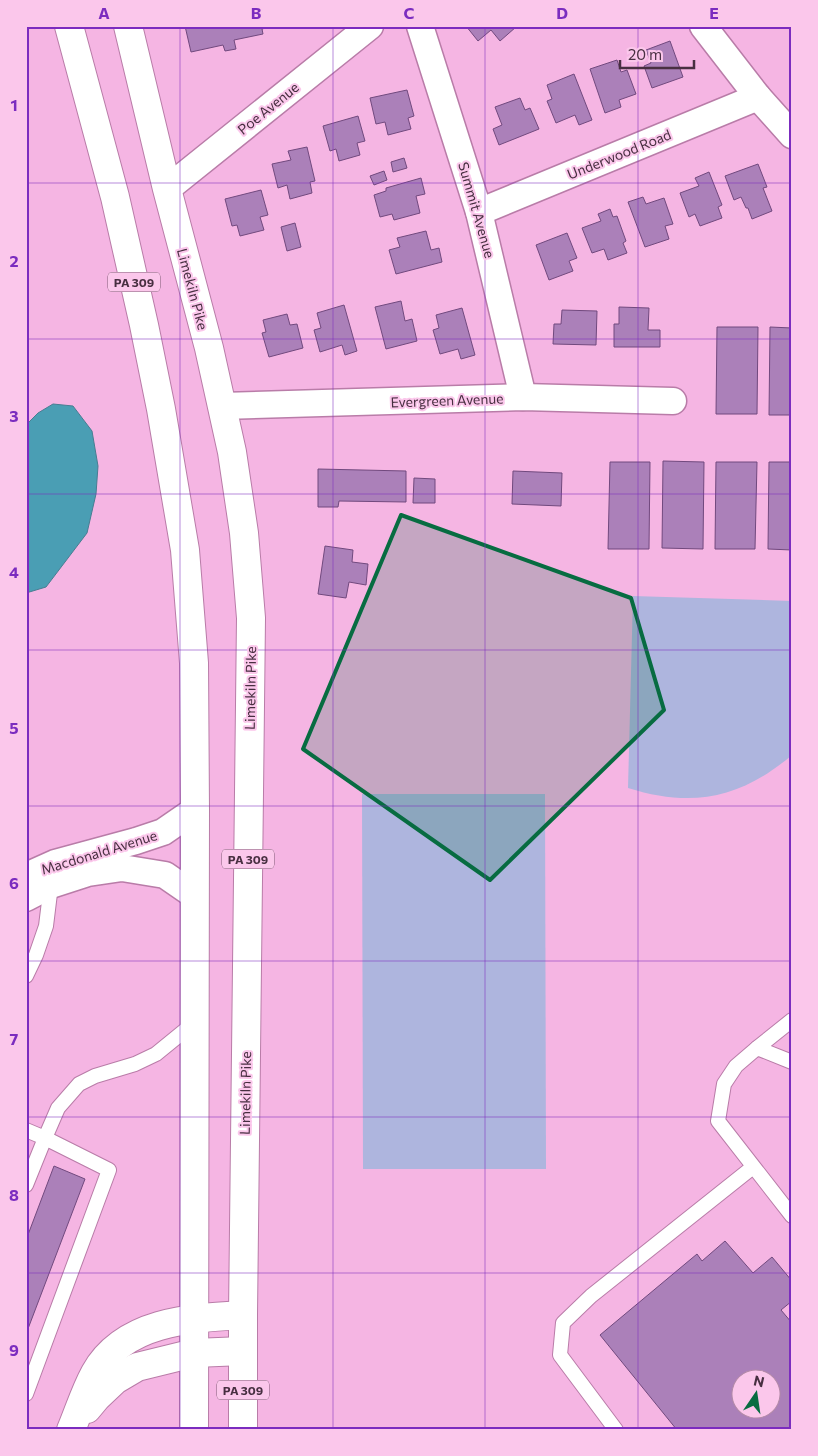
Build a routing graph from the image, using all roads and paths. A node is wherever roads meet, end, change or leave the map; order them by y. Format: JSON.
{"nodes":[{"id":1,"x":69,"y":26,"type":"edge"},
{"id":2,"x":128,"y":26,"type":"edge"},
{"id":3,"x":370,"y":26,"type":"edge"},
{"id":4,"x":420,"y":26,"type":"edge"},
{"id":5,"x":702,"y":26,"type":"edge"},
{"id":6,"x":758,"y":97,"type":"junction"},
{"id":7,"x":792,"y":135,"type":"edge"},
{"id":8,"x":167,"y":189,"type":"junction"},
{"id":9,"x":479,"y":212,"type":"junction"},
{"id":10,"x":523,"y":397,"type":"junction"},
{"id":11,"x":673,"y":401,"type":"dead end"},
{"id":12,"x":222,"y":406,"type":"junction"},
{"id":13,"x":195,"y":810,"type":"junction"},
{"id":14,"x":26,"y":876,"type":"edge"},
{"id":15,"x":51,"y":885,"type":"junction"},
{"id":16,"x":194,"y":895,"type":"junction"},
{"id":17,"x":26,"y":898,"type":"edge"},
{"id":18,"x":26,"y":976,"type":"edge"},
{"id":19,"x":792,"y":1020,"type":"edge"},
{"id":20,"x":194,"y":1023,"type":"junction"},
{"id":21,"x":757,"y":1048,"type":"junction"},
{"id":22,"x":792,"y":1062,"type":"edge"},
{"id":23,"x":26,"y":1130,"type":"edge"},
{"id":24,"x":45,"y":1138,"type":"junction"},
{"id":25,"x":753,"y":1167,"type":"junction"},
{"id":26,"x":26,"y":1184,"type":"edge"},
{"id":27,"x":792,"y":1216,"type":"edge"},
{"id":28,"x":243,"y":1315,"type":"junction"},
{"id":29,"x":195,"y":1318,"type":"junction"},
{"id":30,"x":242,"y":1351,"type":"junction"},
{"id":31,"x":194,"y":1353,"type":"junction"},
{"id":32,"x":26,"y":1394,"type":"edge"},
{"id":33,"x":72,"y":1430,"type":"edge"},
{"id":34,"x":194,"y":1430,"type":"edge"},
{"id":35,"x":243,"y":1430,"type":"edge"},
{"id":36,"x":616,"y":1430,"type":"edge"}],
"edges":[{"from":1,"to":13,"type":"main road","number":"PA 309"},
{"from":2,"to":8,"type":"main road","name":"Limekiln Pike","number":"PA 309"},
{"from":3,"to":8,"type":"street","name":"Poe Avenue"},
{"from":4,"to":9,"type":"street","name":"Summit Avenue"},
{"from":5,"to":6,"type":"street"},
{"from":6,"to":7,"type":"street"},
{"from":6,"to":9,"type":"street","name":"Underwood Road"},
{"from":8,"to":12,"type":"main road","name":"Limekiln Pike","number":"PA 309"},
{"from":9,"to":10,"type":"street","name":"Summit Avenue"},
{"from":10,"to":11,"type":"street","name":"Evergreen Avenue"},
{"from":10,"to":12,"type":"street","name":"Evergreen Avenue"},
{"from":12,"to":28,"type":"main road","name":"Limekiln Pike","number":"PA 309"},
{"from":13,"to":14,"type":"street","name":"Macdonald Avenue"},
{"from":13,"to":16,"type":"main road","number":"PA 309"},
{"from":15,"to":16,"type":"street","name":"Macdonald Avenue"},
{"from":15,"to":17,"type":"street","name":"Macdonald Avenue"},
{"from":15,"to":18,"type":"lane"},
{"from":16,"to":20,"type":"main road","number":"PA 309"},
{"from":19,"to":21,"type":"lane"},
{"from":20,"to":24,"type":"lane"},
{"from":20,"to":29,"type":"main road","number":"PA 309"},
{"from":21,"to":22,"type":"lane"},
{"from":21,"to":25,"type":"lane"},
{"from":23,"to":24,"type":"lane"},
{"from":24,"to":26,"type":"lane"},
{"from":24,"to":32,"type":"lane"},
{"from":25,"to":27,"type":"lane"},
{"from":25,"to":36,"type":"lane"},
{"from":28,"to":29,"type":"main road"},
{"from":28,"to":30,"type":"main road","number":"PA 309"},
{"from":29,"to":31,"type":"main road","number":"PA 309"},
{"from":29,"to":33,"type":"main road"},
{"from":30,"to":31,"type":"main road"},
{"from":30,"to":35,"type":"main road","number":"PA 309"},
{"from":31,"to":33,"type":"main road"},
{"from":31,"to":34,"type":"main road","number":"PA 309"}]}
